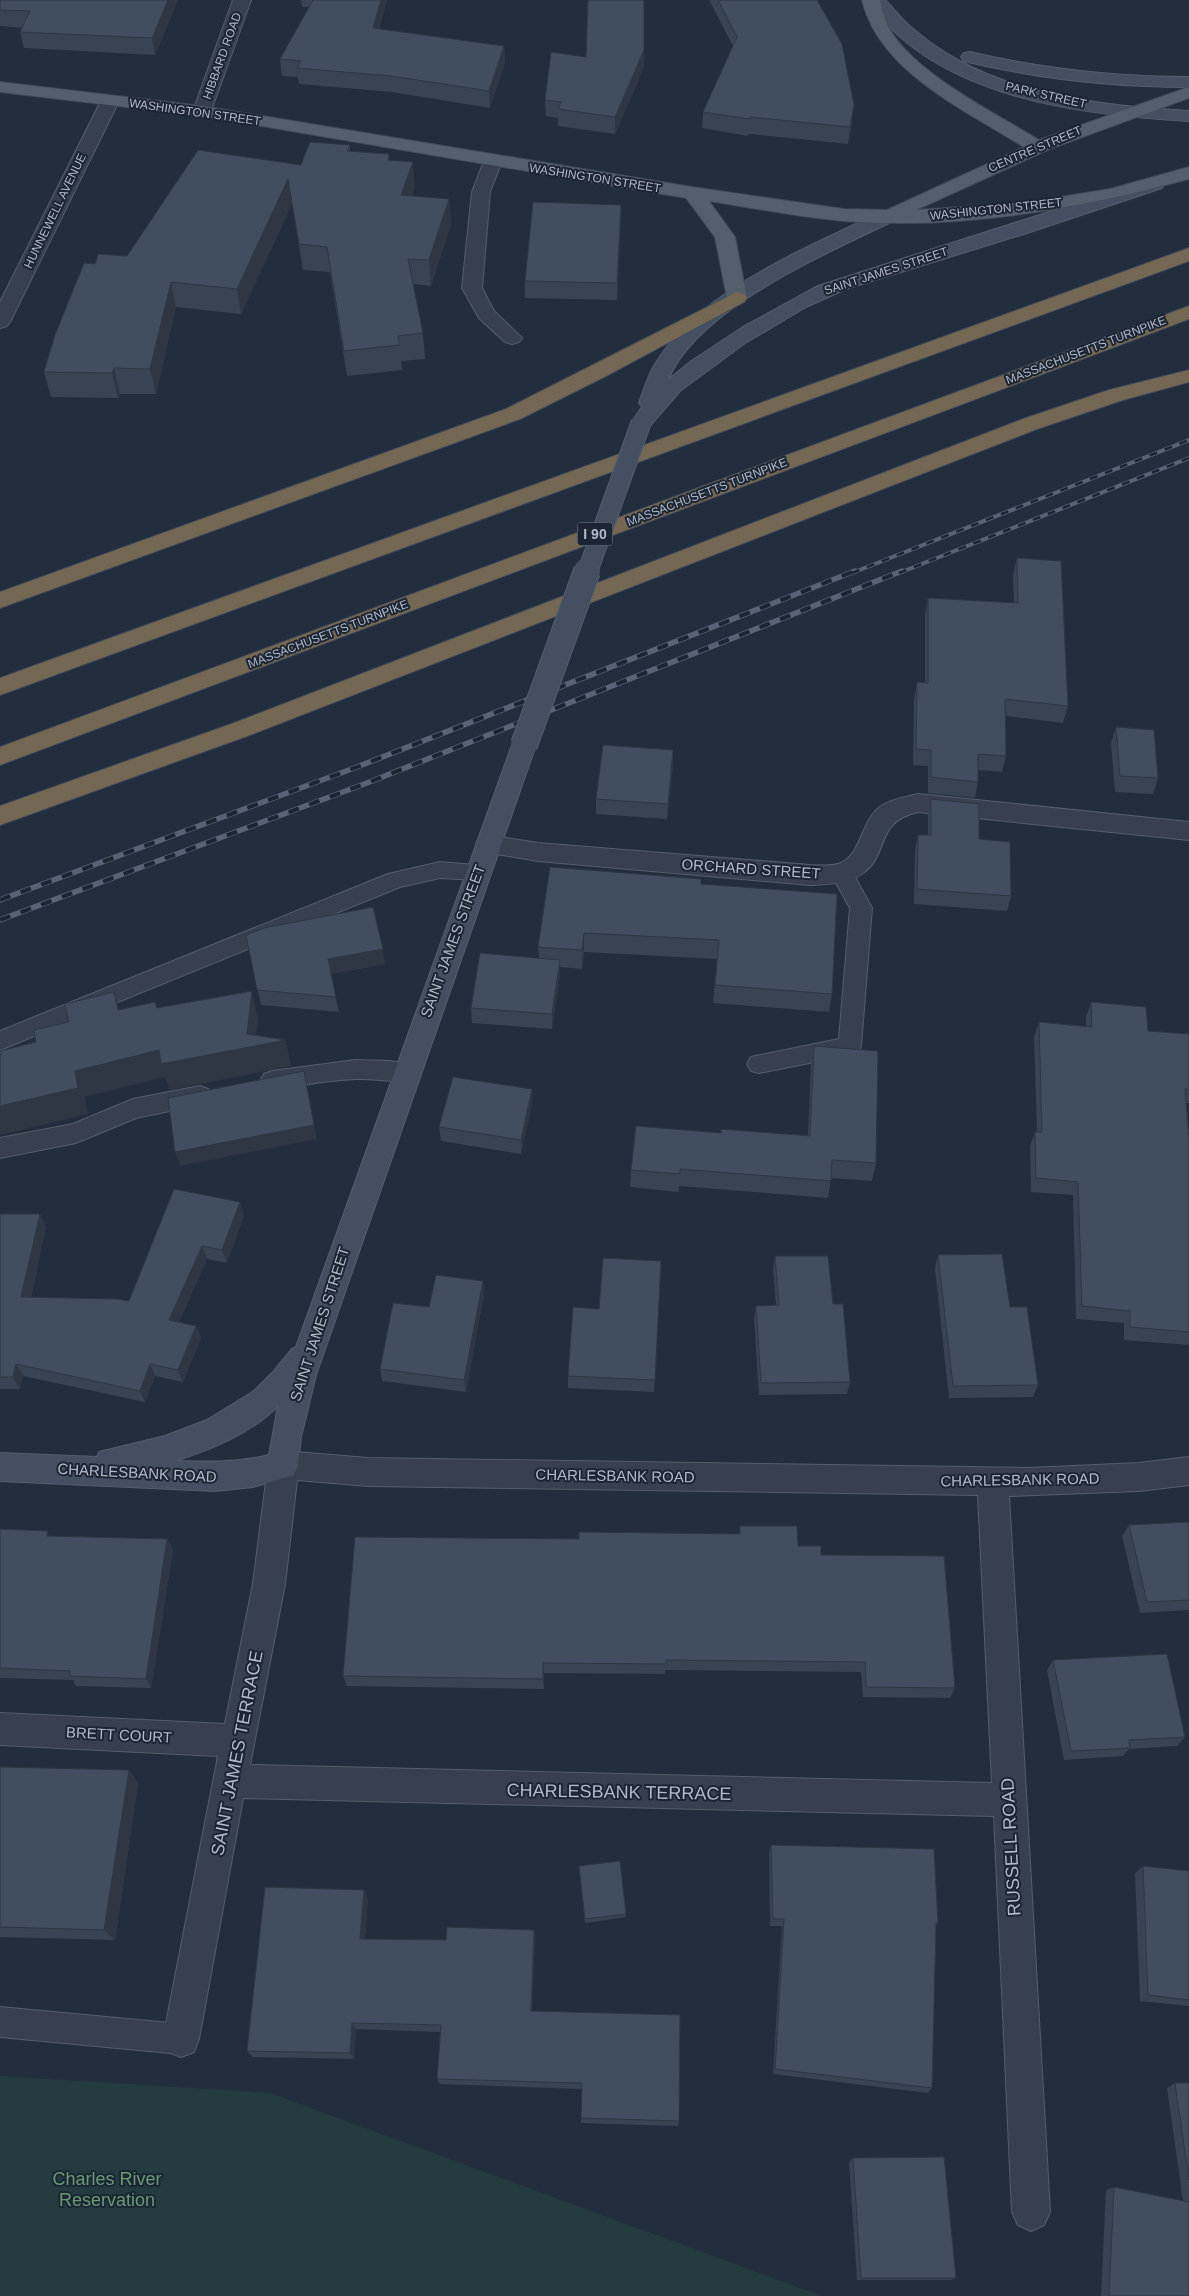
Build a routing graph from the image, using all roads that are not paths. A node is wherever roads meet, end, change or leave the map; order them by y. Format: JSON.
{"nodes":[{"id":1,"x":242,"y":0,"type":"edge"},
{"id":2,"x":871,"y":0,"type":"edge"},
{"id":3,"x":876,"y":0,"type":"edge"},
{"id":4,"x":914,"y":40,"type":"junction"},
{"id":5,"x":1189,"y":82,"type":"edge"},
{"id":6,"x":0,"y":87,"type":"edge"},
{"id":7,"x":1189,"y":92,"type":"edge"},
{"id":8,"x":110,"y":101,"type":"junction"},
{"id":9,"x":202,"y":111,"type":"junction"},
{"id":10,"x":1132,"y":112,"type":"junction"},
{"id":11,"x":1189,"y":116,"type":"edge"},
{"id":12,"x":1037,"y":147,"type":"junction"},
{"id":13,"x":493,"y":161,"type":"junction"},
{"id":14,"x":1189,"y":173,"type":"edge"},
{"id":15,"x":1165,"y":181,"type":"junction"},
{"id":16,"x":692,"y":193,"type":"junction"},
{"id":17,"x":886,"y":217,"type":"junction"},
{"id":18,"x":1189,"y":254,"type":"edge"},
{"id":19,"x":737,"y":298,"type":"junction"},
{"id":20,"x":1189,"y":312,"type":"edge"},
{"id":21,"x":0,"y":322,"type":"edge"},
{"id":22,"x":512,"y":338,"type":"dead end"},
{"id":23,"x":1189,"y":376,"type":"edge"},
{"id":24,"x":641,"y":423,"type":"junction"},
{"id":25,"x":0,"y":600,"type":"edge"},
{"id":26,"x":0,"y":686,"type":"edge"},
{"id":27,"x":0,"y":756,"type":"edge"},
{"id":28,"x":0,"y":816,"type":"edge"},
{"id":29,"x":1189,"y":831,"type":"edge"},
{"id":30,"x":488,"y":844,"type":"junction"},
{"id":31,"x":478,"y":872,"type":"junction"},
{"id":32,"x":841,"y":872,"type":"junction"},
{"id":33,"x":0,"y":1041,"type":"edge"},
{"id":34,"x":759,"y":1064,"type":"dead end"},
{"id":35,"x":407,"y":1072,"type":"junction"},
{"id":36,"x":248,"y":1086,"type":"edge"},
{"id":37,"x":219,"y":1092,"type":"edge"},
{"id":38,"x":0,"y":1148,"type":"edge"},
{"id":39,"x":314,"y":1338,"type":"junction"},
{"id":40,"x":283,"y":1465,"type":"junction"},
{"id":41,"x":0,"y":1467,"type":"edge"},
{"id":42,"x":42,"y":1468,"type":"junction"},
{"id":43,"x":1189,"y":1471,"type":"edge"},
{"id":44,"x":993,"y":1481,"type":"junction"},
{"id":45,"x":0,"y":1729,"type":"edge"},
{"id":46,"x":238,"y":1741,"type":"junction"},
{"id":47,"x":230,"y":1781,"type":"junction"},
{"id":48,"x":1008,"y":1800,"type":"junction"},
{"id":49,"x":0,"y":2022,"type":"edge"},
{"id":50,"x":182,"y":2040,"type":"joint"},
{"id":51,"x":1031,"y":2212,"type":"dead end"}],
"edges":[{"from":1,"to":9,"type":"street","name":"HIBBARD ROAD"},
{"from":2,"to":12,"type":"main road"},
{"from":3,"to":4,"type":"street","name":"PARK STREET"},
{"from":4,"to":5,"type":"street","name":"PARK STREET"},
{"from":4,"to":10,"type":"street","name":"PARK STREET"},
{"from":6,"to":8,"type":"main road","name":"WASHINGTON STREET"},
{"from":7,"to":10,"type":"main road","name":"CENTRE STREET"},
{"from":8,"to":9,"type":"main road","name":"WASHINGTON STREET"},
{"from":8,"to":21,"type":"street","name":"HUNNEWELL AVENUE"},
{"from":9,"to":13,"type":"main road","name":"WASHINGTON STREET"},
{"from":10,"to":11,"type":"street","name":"PARK STREET"},
{"from":10,"to":12,"type":"main road","name":"CENTRE STREET"},
{"from":12,"to":17,"type":"main road","name":"CENTRE STREET"},
{"from":13,"to":16,"type":"main road","name":"WASHINGTON STREET"},
{"from":13,"to":22,"type":"street"},
{"from":14,"to":15,"type":"main road","name":"WASHINGTON STREET"},
{"from":15,"to":17,"type":"main road","name":"WASHINGTON STREET"},
{"from":15,"to":24,"type":"street","name":"SAINT JAMES STREET"},
{"from":16,"to":17,"type":"main road","name":"WASHINGTON STREET"},
{"from":16,"to":19,"type":"main road"},
{"from":17,"to":19,"type":"street","name":"SAINT JAMES STREET"},
{"from":18,"to":26,"type":"highway"},
{"from":19,"to":24,"type":"street","name":"SAINT JAMES STREET"},
{"from":19,"to":25,"type":"highway"},
{"from":20,"to":27,"type":"highway","name":"MASSACHUSETTS TURNPIKE","number":"I 90"},
{"from":23,"to":28,"type":"highway"},
{"from":24,"to":30,"type":"street","name":"SAINT JAMES STREET","bridge":true},
{"from":29,"to":32,"type":"street","name":"ORCHARD STREET"},
{"from":30,"to":31,"type":"street","name":"SAINT JAMES STREET"},
{"from":30,"to":32,"type":"street","name":"ORCHARD STREET"},
{"from":31,"to":33,"type":"lane"},
{"from":31,"to":35,"type":"street","name":"SAINT JAMES STREET"},
{"from":32,"to":34,"type":"lane"},
{"from":35,"to":36,"type":"lane"},
{"from":35,"to":39,"type":"street","name":"SAINT JAMES STREET"},
{"from":37,"to":38,"type":"lane"},
{"from":39,"to":40,"type":"street","name":"SAINT JAMES STREET"},
{"from":39,"to":42,"type":"street","name":"CHARLESBANK ROAD"},
{"from":40,"to":42,"type":"street","name":"CHARLESBANK ROAD"},
{"from":40,"to":44,"type":"street","name":"CHARLESBANK ROAD"},
{"from":40,"to":46,"type":"street","name":"SAINT JAMES TERRACE"},
{"from":41,"to":42,"type":"street","name":"CHARLESBANK ROAD"},
{"from":43,"to":44,"type":"street","name":"CHARLESBANK ROAD"},
{"from":44,"to":48,"type":"street","name":"RUSSELL ROAD"},
{"from":45,"to":46,"type":"street","name":"BRETT COURT"},
{"from":46,"to":47,"type":"street","name":"SAINT JAMES TERRACE"},
{"from":47,"to":48,"type":"street","name":"CHARLESBANK TERRACE"},
{"from":47,"to":50,"type":"street","name":"SAINT JAMES TERRACE"},
{"from":48,"to":51,"type":"street","name":"RUSSELL ROAD"},
{"from":49,"to":50,"type":"lane"}]}
